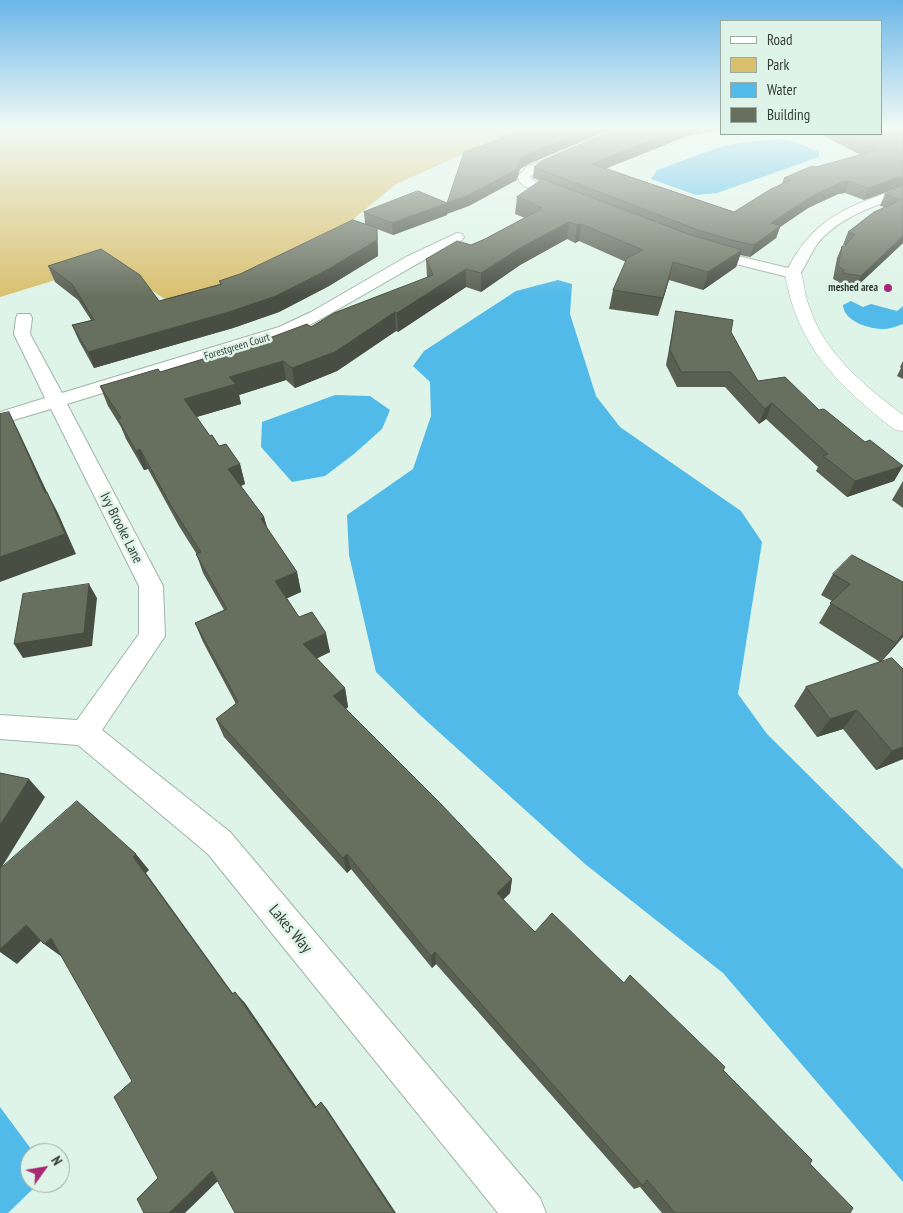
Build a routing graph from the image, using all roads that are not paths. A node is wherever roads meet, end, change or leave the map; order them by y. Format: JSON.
{"nodes":[{"id":1,"x":529,"y":184,"type":"edge"},
{"id":2,"x":903,"y":191,"type":"edge"},
{"id":3,"x":578,"y":204,"type":"edge"},
{"id":4,"x":457,"y":237,"type":"dead end"},
{"id":5,"x":689,"y":247,"type":"edge"},
{"id":6,"x":793,"y":274,"type":"junction"},
{"id":7,"x":24,"y":318,"type":"dead end"},
{"id":8,"x":55,"y":401,"type":"junction"},
{"id":9,"x":0,"y":418,"type":"edge"},
{"id":10,"x":903,"y":425,"type":"edge"},
{"id":11,"x":0,"y":727,"type":"edge"},
{"id":12,"x":84,"y":733,"type":"junction"},
{"id":13,"x":525,"y":1213,"type":"edge"}],
"edges":[{"from":1,"to":3,"type":"street"},
{"from":2,"to":6,"type":"street"},
{"from":4,"to":8,"type":"street","name":"Forestgreen Court"},
{"from":5,"to":6,"type":"street"},
{"from":6,"to":10,"type":"street"},
{"from":7,"to":8,"type":"street","name":"Ivy Brooke Lane"},
{"from":8,"to":9,"type":"street","name":"Forestgreen Court"},
{"from":8,"to":12,"type":"street","name":"Ivy Brooke Lane"},
{"from":11,"to":12,"type":"street"},
{"from":12,"to":13,"type":"street","name":"Lakes Way"}]}
